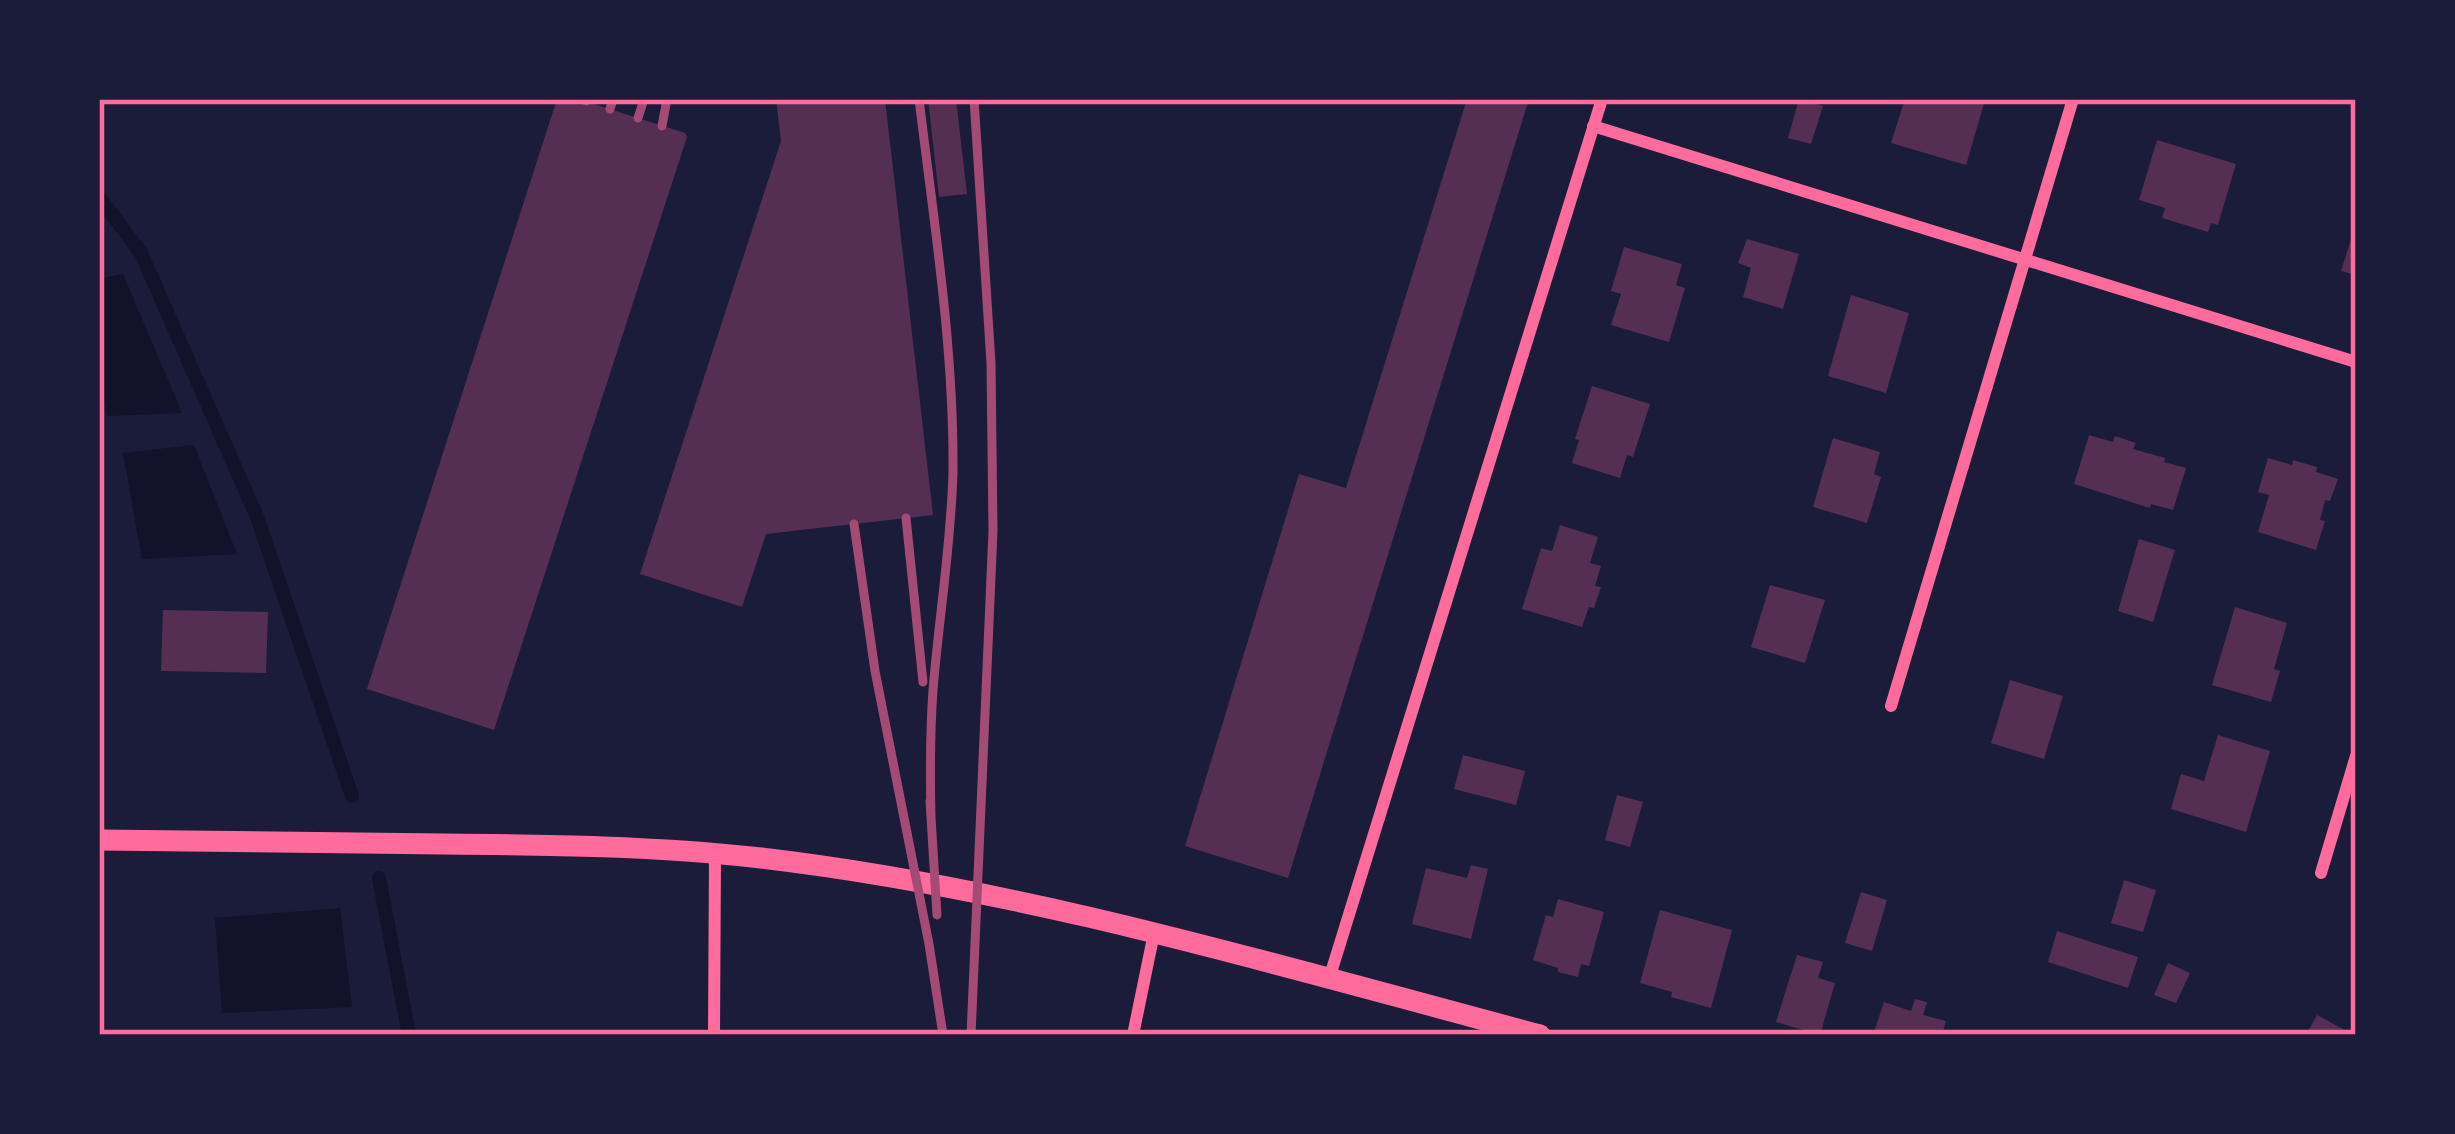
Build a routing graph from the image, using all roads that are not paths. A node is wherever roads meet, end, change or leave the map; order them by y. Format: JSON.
{"nodes":[{"id":1,"x":1602,"y":99,"type":"edge"},
{"id":2,"x":2072,"y":99,"type":"edge"},
{"id":3,"x":1593,"y":126,"type":"junction"},
{"id":4,"x":2024,"y":258,"type":"junction"},
{"id":5,"x":2356,"y":362,"type":"edge"},
{"id":6,"x":1891,"y":706,"type":"dead end"},
{"id":7,"x":2356,"y":756,"type":"edge"},
{"id":8,"x":99,"y":840,"type":"edge"},
{"id":9,"x":715,"y":854,"type":"junction"},
{"id":10,"x":2321,"y":873,"type":"dead end"},
{"id":11,"x":1154,"y":933,"type":"junction"},
{"id":12,"x":1329,"y":979,"type":"junction"},
{"id":13,"x":714,"y":1035,"type":"edge"},
{"id":14,"x":1133,"y":1035,"type":"edge"},
{"id":15,"x":1540,"y":1035,"type":"edge"}],
"edges":[{"from":1,"to":3,"type":"street"},
{"from":2,"to":4,"type":"street"},
{"from":3,"to":4,"type":"street"},
{"from":3,"to":12,"type":"street"},
{"from":4,"to":5,"type":"street"},
{"from":4,"to":6,"type":"street"},
{"from":7,"to":10,"type":"street"},
{"from":8,"to":9,"type":"street"},
{"from":9,"to":11,"type":"street"},
{"from":9,"to":13,"type":"street"},
{"from":11,"to":12,"type":"street"},
{"from":11,"to":14,"type":"street"},
{"from":12,"to":15,"type":"street"}]}
